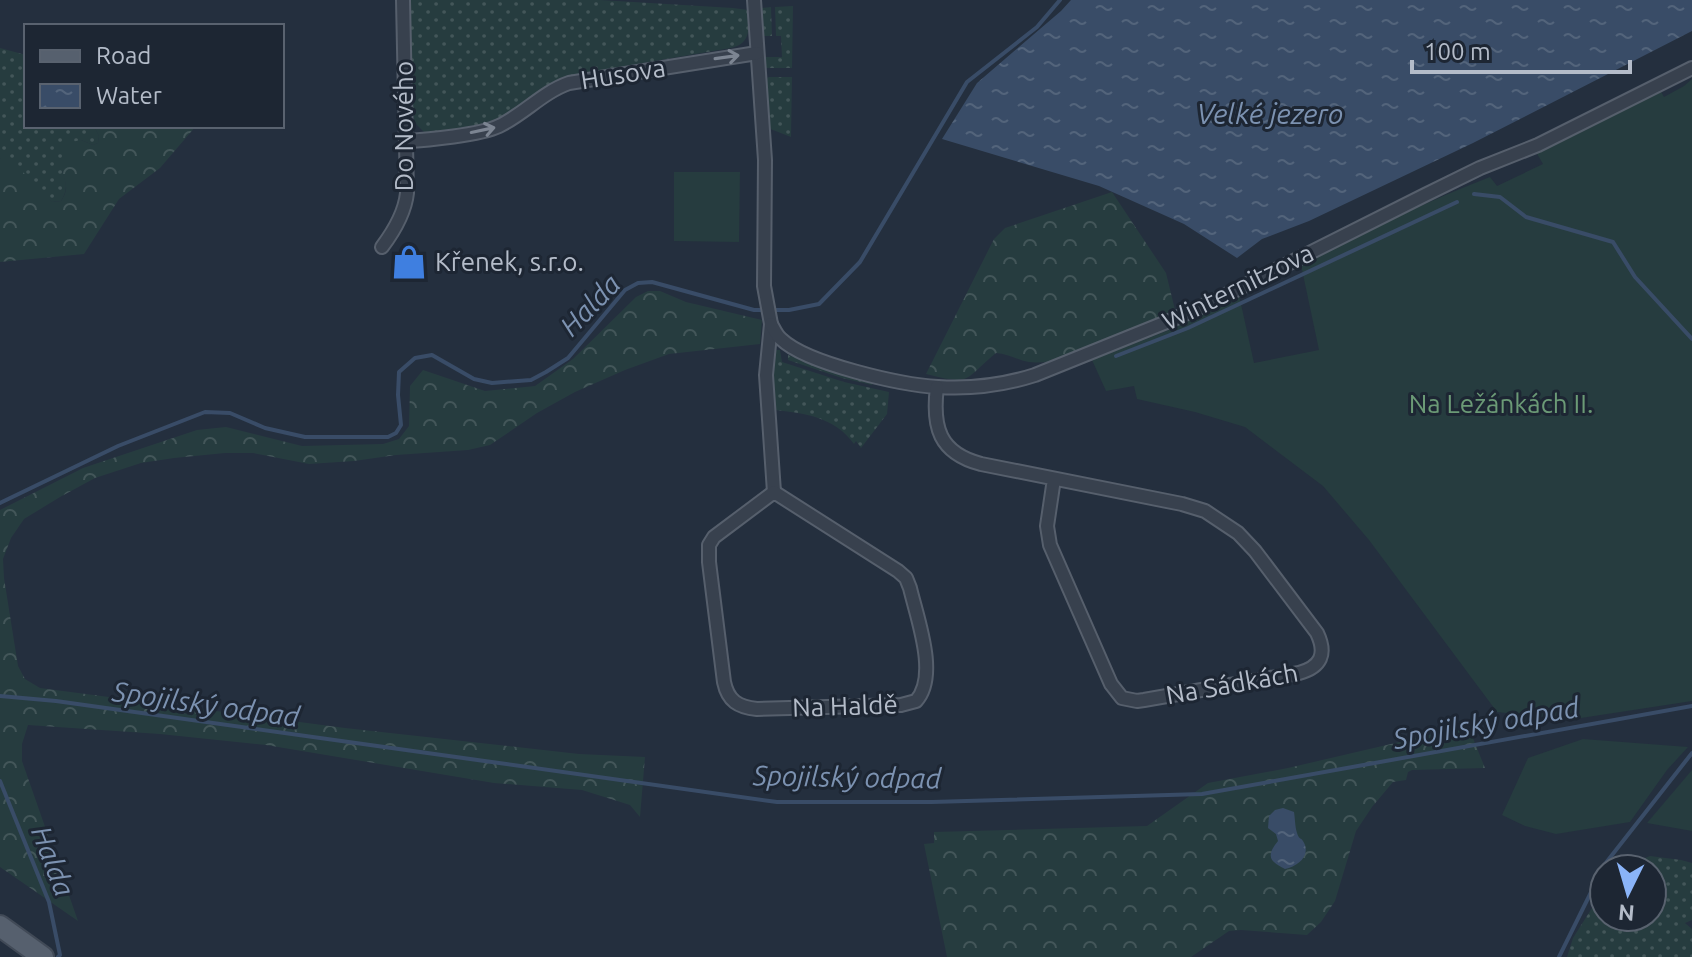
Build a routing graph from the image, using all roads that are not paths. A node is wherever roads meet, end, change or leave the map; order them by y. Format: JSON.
{"nodes":[{"id":1,"x":403,"y":0,"type":"edge"},
{"id":2,"x":754,"y":0,"type":"edge"},
{"id":3,"x":757,"y":53,"type":"junction"},
{"id":4,"x":1692,"y":68,"type":"edge"},
{"id":5,"x":406,"y":141,"type":"junction"},
{"id":6,"x":382,"y":247,"type":"dead end"},
{"id":7,"x":771,"y":324,"type":"junction"},
{"id":8,"x":937,"y":387,"type":"junction"},
{"id":9,"x":1054,"y":479,"type":"junction"},
{"id":10,"x":774,"y":492,"type":"junction"},
{"id":11,"x":0,"y":926,"type":"edge"},
{"id":12,"x":43,"y":957,"type":"edge"}],
"edges":[{"from":1,"to":5,"type":"street","name":"Do Nového"},
{"from":2,"to":3,"type":"street"},
{"from":5,"to":3,"type":"street","name":"Husova","one_way":true},
{"from":3,"to":7,"type":"street"},
{"from":4,"to":8,"type":"street","name":"Winternitzova"},
{"from":5,"to":6,"type":"street","name":"Do Nového"},
{"from":7,"to":8,"type":"street","name":"Winternitzova"},
{"from":7,"to":10,"type":"street"},
{"from":8,"to":9,"type":"street","name":"Na Sádkách"},
{"from":9,"to":9,"type":"street","name":"Na Sádkách"},
{"from":10,"to":10,"type":"street","name":"Na Haldě"},
{"from":11,"to":12,"type":"main road"}]}
